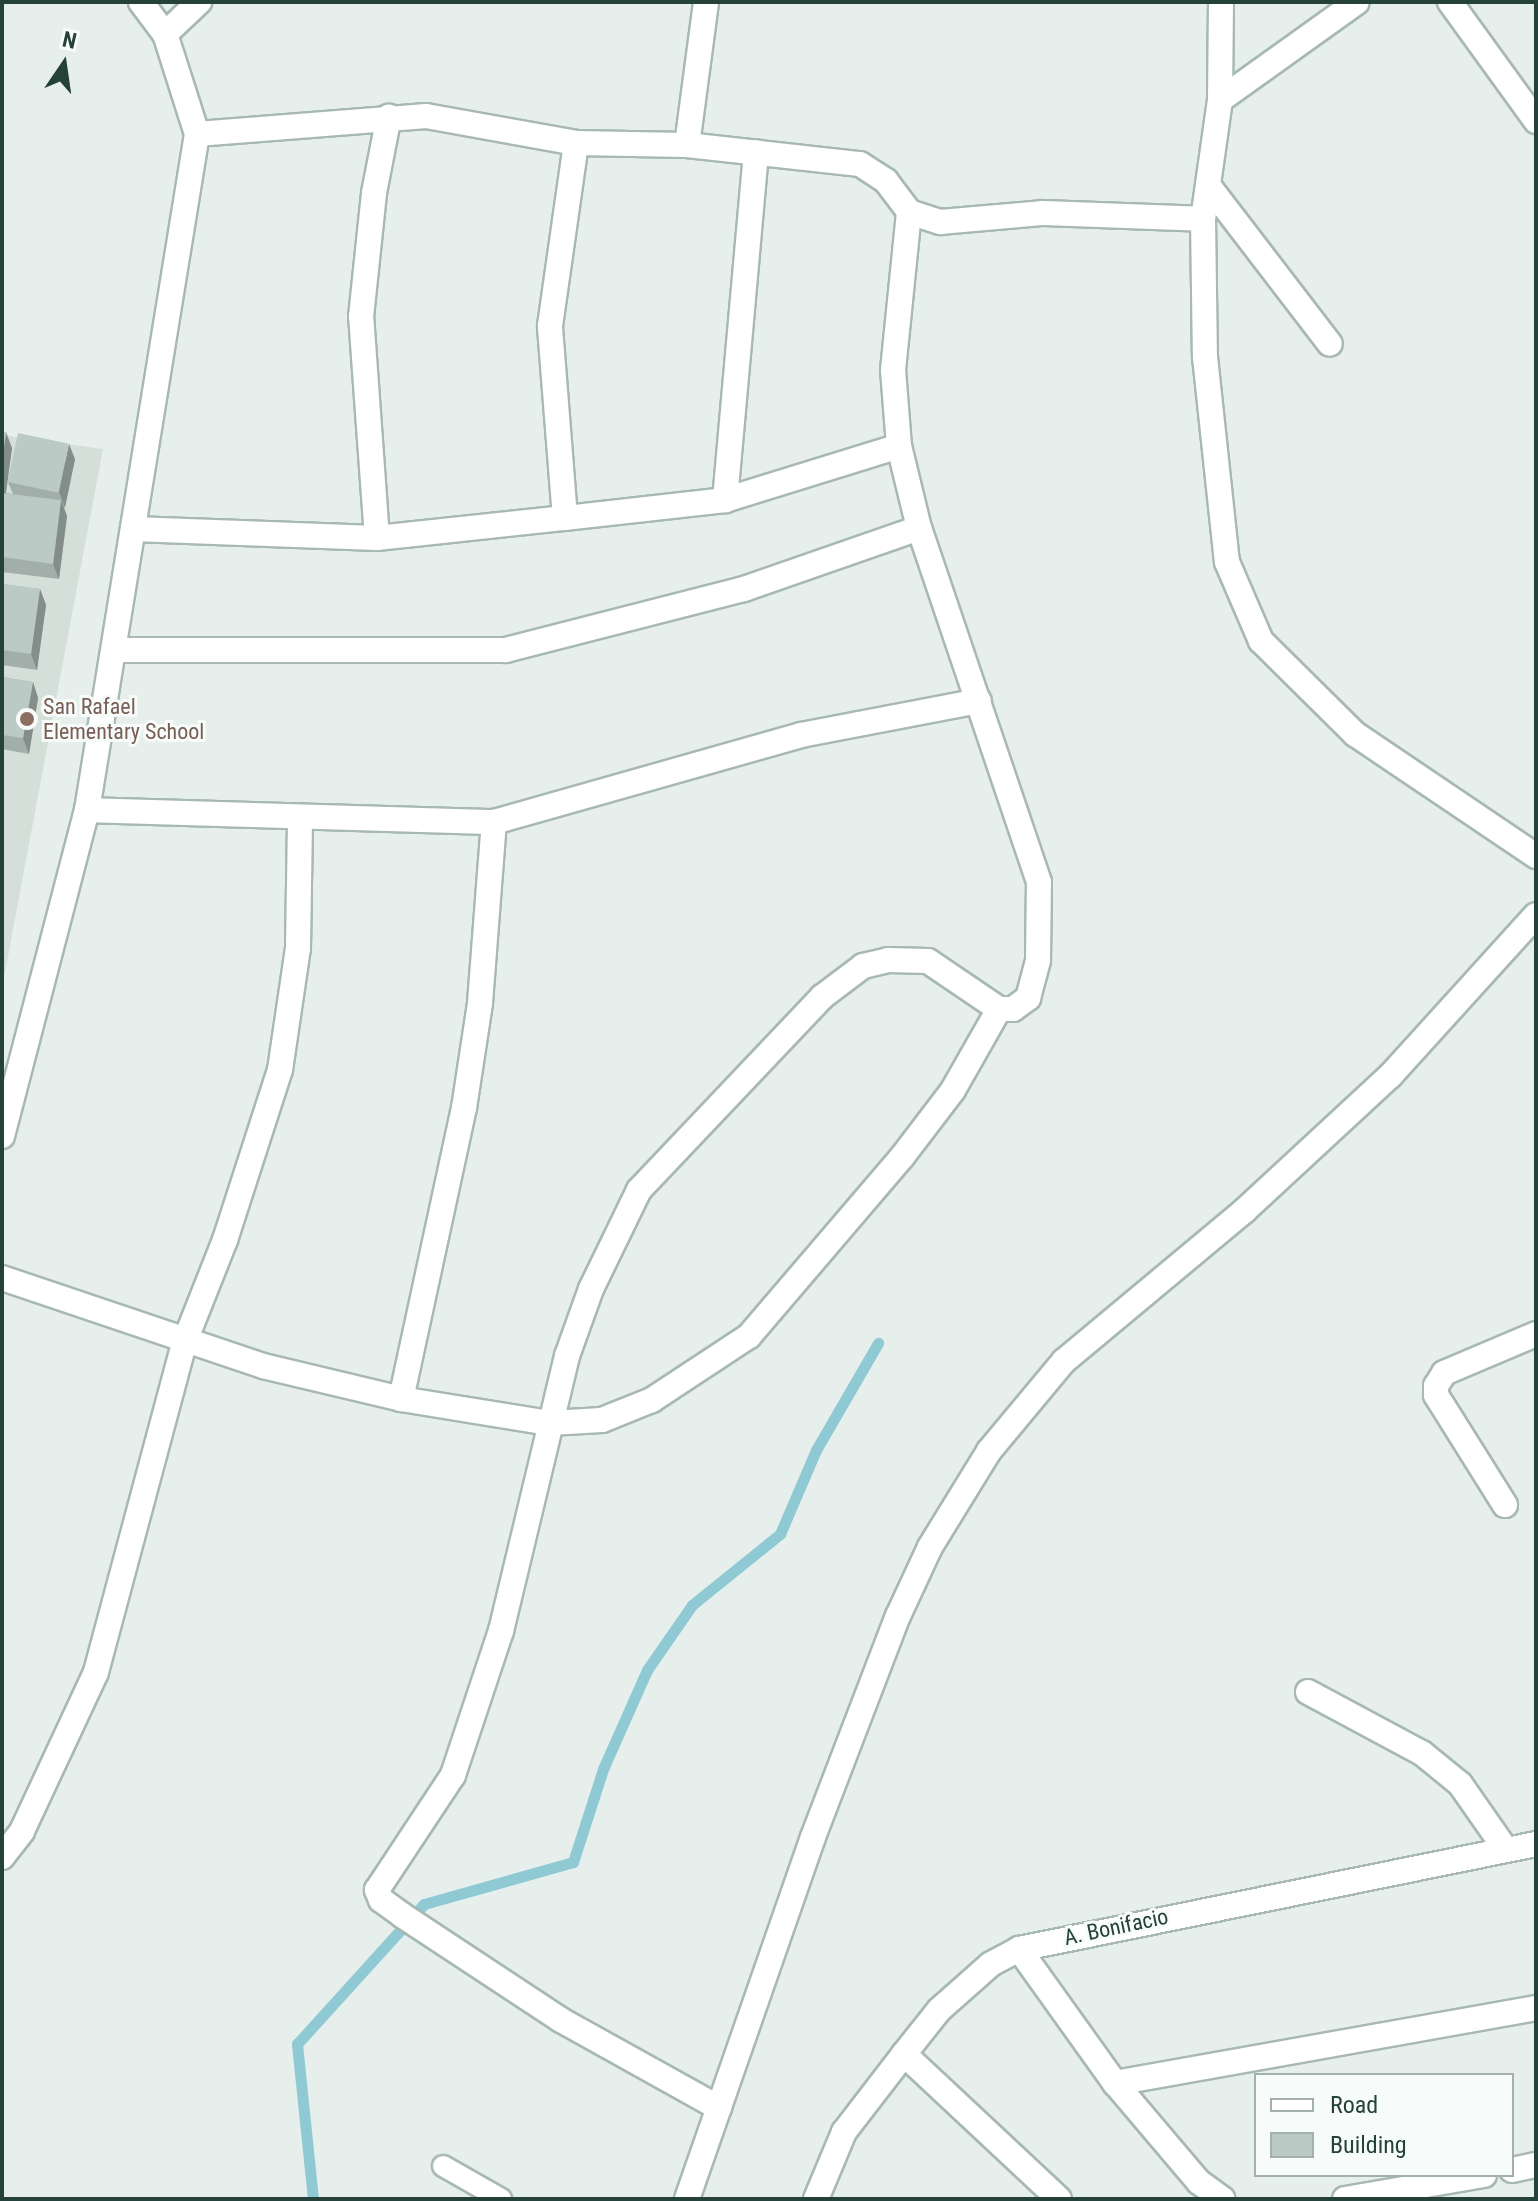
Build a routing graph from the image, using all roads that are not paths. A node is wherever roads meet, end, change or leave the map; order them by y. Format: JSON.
{"nodes":[{"id":1,"x":141,"y":2,"type":"edge"},
{"id":2,"x":199,"y":2,"type":"edge"},
{"id":3,"x":706,"y":2,"type":"edge"},
{"id":4,"x":1221,"y":2,"type":"edge"},
{"id":5,"x":1357,"y":2,"type":"edge"},
{"id":6,"x":1450,"y":2,"type":"edge"},
{"id":7,"x":165,"y":34,"type":"junction"},
{"id":8,"x":1220,"y":100,"type":"junction"},
{"id":9,"x":389,"y":116,"type":"junction"},
{"id":10,"x":1536,"y":121,"type":"edge"},
{"id":11,"x":197,"y":134,"type":"junction"},
{"id":12,"x":576,"y":143,"type":"junction"},
{"id":13,"x":687,"y":145,"type":"junction"},
{"id":14,"x":756,"y":152,"type":"junction"},
{"id":15,"x":1211,"y":189,"type":"junction"},
{"id":16,"x":909,"y":212,"type":"junction"},
{"id":17,"x":1203,"y":219,"type":"junction"},
{"id":18,"x":1330,"y":344,"type":"dead end"},
{"id":19,"x":899,"y":446,"type":"junction"},
{"id":20,"x":725,"y":500,"type":"junction"},
{"id":21,"x":565,"y":518,"type":"junction"},
{"id":22,"x":919,"y":528,"type":"junction"},
{"id":23,"x":133,"y":529,"type":"junction"},
{"id":24,"x":377,"y":538,"type":"junction"},
{"id":25,"x":115,"y":650,"type":"junction"},
{"id":26,"x":979,"y":701,"type":"junction"},
{"id":27,"x":87,"y":810,"type":"junction"},
{"id":28,"x":300,"y":818,"type":"junction"},
{"id":29,"x":494,"y":822,"type":"junction"},
{"id":30,"x":1536,"y":856,"type":"edge"},
{"id":31,"x":1536,"y":915,"type":"edge"},
{"id":32,"x":999,"y":1009,"type":"junction"},
{"id":33,"x":3,"y":1141,"type":"edge"},
{"id":34,"x":2,"y":1278,"type":"edge"},
{"id":35,"x":1536,"y":1334,"type":"edge"},
{"id":36,"x":185,"y":1341,"type":"junction"},
{"id":37,"x":401,"y":1399,"type":"junction"},
{"id":38,"x":550,"y":1423,"type":"junction"},
{"id":39,"x":1505,"y":1505,"type":"dead end"},
{"id":40,"x":1308,"y":1692,"type":"dead end"},
{"id":41,"x":1536,"y":1844,"type":"edge"},
{"id":42,"x":1506,"y":1850,"type":"junction"},
{"id":43,"x":2,"y":1857,"type":"edge"},
{"id":44,"x":1019,"y":1949,"type":"junction"},
{"id":45,"x":1536,"y":2008,"type":"edge"},
{"id":46,"x":904,"y":2054,"type":"junction"},
{"id":47,"x":1115,"y":2083,"type":"junction"},
{"id":48,"x":719,"y":2108,"type":"junction"},
{"id":49,"x":1536,"y":2165,"type":"edge"},
{"id":50,"x":443,"y":2166,"type":"dead end"},
{"id":51,"x":1514,"y":2170,"type":"edge"},
{"id":52,"x":1472,"y":2177,"type":"edge"},
{"id":53,"x":501,"y":2199,"type":"edge"},
{"id":54,"x":687,"y":2199,"type":"edge"},
{"id":55,"x":816,"y":2199,"type":"edge"},
{"id":56,"x":1059,"y":2199,"type":"edge"},
{"id":57,"x":1222,"y":2199,"type":"edge"},
{"id":58,"x":1345,"y":2199,"type":"edge"}],
"edges":[{"from":1,"to":7,"type":"street"},
{"from":2,"to":7,"type":"street"},
{"from":3,"to":13,"type":"street"},
{"from":4,"to":8,"type":"street"},
{"from":5,"to":8,"type":"street"},
{"from":6,"to":10,"type":"street"},
{"from":7,"to":11,"type":"street"},
{"from":8,"to":15,"type":"street"},
{"from":9,"to":11,"type":"street"},
{"from":9,"to":12,"type":"street"},
{"from":9,"to":24,"type":"street"},
{"from":11,"to":23,"type":"street"},
{"from":12,"to":13,"type":"street"},
{"from":12,"to":21,"type":"street"},
{"from":13,"to":14,"type":"street"},
{"from":14,"to":16,"type":"street"},
{"from":14,"to":20,"type":"street"},
{"from":15,"to":17,"type":"street"},
{"from":15,"to":18,"type":"street"},
{"from":16,"to":17,"type":"street"},
{"from":16,"to":19,"type":"street"},
{"from":17,"to":30,"type":"street"},
{"from":19,"to":20,"type":"street"},
{"from":19,"to":22,"type":"street"},
{"from":20,"to":21,"type":"street"},
{"from":21,"to":24,"type":"street"},
{"from":22,"to":25,"type":"street"},
{"from":22,"to":26,"type":"street"},
{"from":23,"to":24,"type":"street"},
{"from":23,"to":25,"type":"street"},
{"from":25,"to":27,"type":"street"},
{"from":26,"to":29,"type":"street"},
{"from":26,"to":32,"type":"street"},
{"from":27,"to":28,"type":"street"},
{"from":27,"to":33,"type":"street"},
{"from":28,"to":29,"type":"street"},
{"from":28,"to":36,"type":"street"},
{"from":29,"to":37,"type":"street"},
{"from":31,"to":48,"type":"street"},
{"from":32,"to":38,"type":"street"},
{"from":32,"to":38,"type":"street"},
{"from":34,"to":36,"type":"street"},
{"from":35,"to":39,"type":"street"},
{"from":36,"to":37,"type":"street"},
{"from":36,"to":43,"type":"street"},
{"from":37,"to":38,"type":"street"},
{"from":38,"to":48,"type":"street"},
{"from":40,"to":42,"type":"street"},
{"from":41,"to":42,"type":"street","name":"A. Bonifacio"},
{"from":42,"to":44,"type":"street","name":"A. Bonifacio"},
{"from":44,"to":46,"type":"street","name":"A. Bonifacio"},
{"from":44,"to":47,"type":"street"},
{"from":45,"to":47,"type":"street"},
{"from":46,"to":55,"type":"street","name":"A. Bonifacio"},
{"from":46,"to":56,"type":"street"},
{"from":47,"to":57,"type":"street"},
{"from":48,"to":54,"type":"street"},
{"from":49,"to":51,"type":"street"},
{"from":50,"to":53,"type":"lane"},
{"from":52,"to":58,"type":"street"}]}
